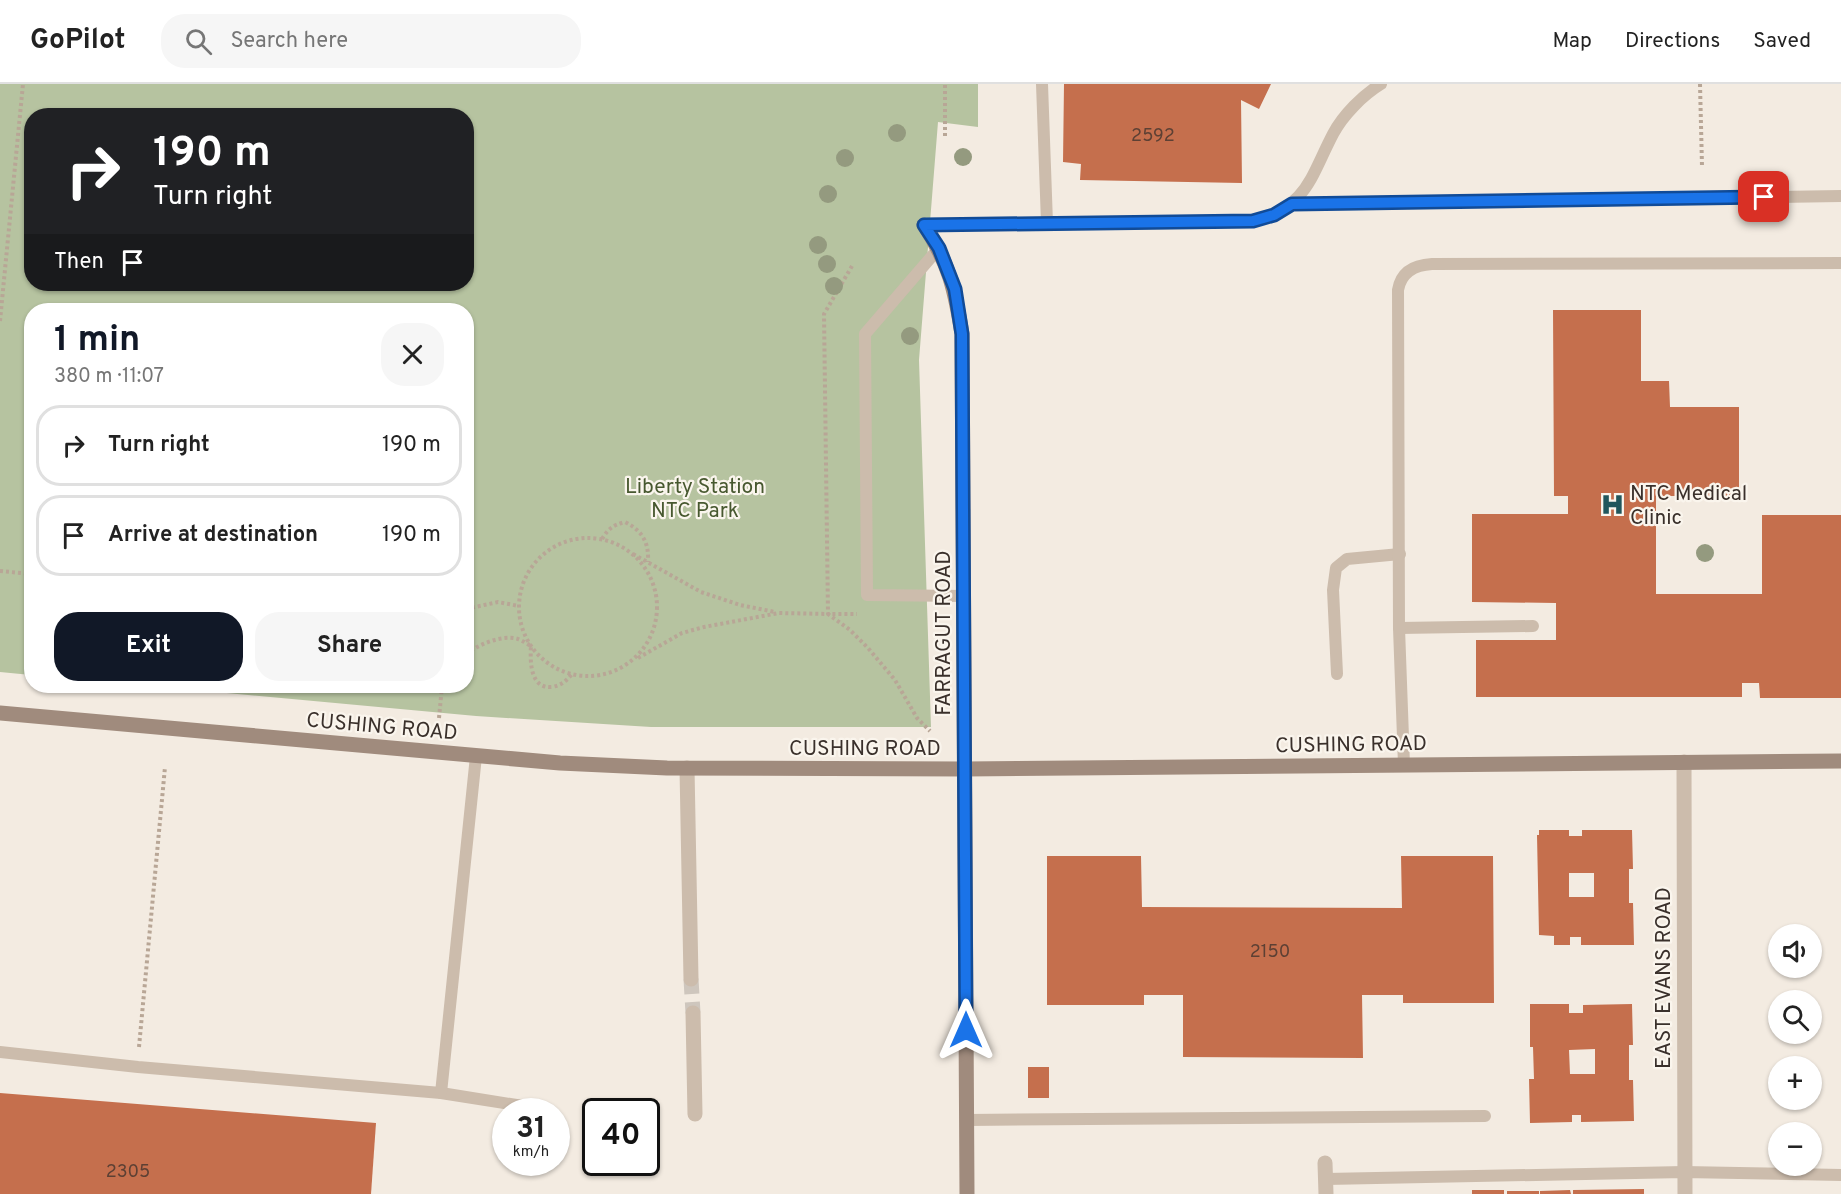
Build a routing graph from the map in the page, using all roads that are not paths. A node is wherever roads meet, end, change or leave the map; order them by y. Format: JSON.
{"nodes":[{"id":1,"x":1042,"y":84,"type":"edge"},
{"id":2,"x":1381,"y":84,"type":"edge"},
{"id":3,"x":1841,"y":196,"type":"edge"},
{"id":4,"x":1292,"y":204,"type":"junction"},
{"id":5,"x":1047,"y":223,"type":"junction"},
{"id":6,"x":924,"y":225,"type":"joint"},
{"id":7,"x":939,"y":248,"type":"junction"},
{"id":8,"x":1841,"y":263,"type":"edge"},
{"id":9,"x":1400,"y":554,"type":"junction"},
{"id":10,"x":964,"y":596,"type":"junction"},
{"id":11,"x":1533,"y":626,"type":"dead end"},
{"id":12,"x":1400,"y":628,"type":"junction"},
{"id":13,"x":1337,"y":674,"type":"dead end"},
{"id":14,"x":0,"y":713,"type":"edge"},
{"id":15,"x":476,"y":756,"type":"junction"},
{"id":16,"x":1841,"y":761,"type":"edge"},
{"id":17,"x":1684,"y":762,"type":"junction"},
{"id":18,"x":1404,"y":765,"type":"junction"},
{"id":19,"x":687,"y":768,"type":"junction"},
{"id":20,"x":964,"y":769,"type":"junction"},
{"id":21,"x":692,"y":979,"type":"tunnel mouth"},
{"id":22,"x":693,"y":1013,"type":"tunnel mouth"},
{"id":23,"x":0,"y":1052,"type":"edge"},
{"id":24,"x":441,"y":1094,"type":"junction"},
{"id":25,"x":492,"y":1102,"type":"edge"},
{"id":26,"x":695,"y":1114,"type":"dead end"},
{"id":27,"x":1485,"y":1116,"type":"dead end"},
{"id":28,"x":967,"y":1120,"type":"junction"},
{"id":29,"x":1325,"y":1163,"type":"dead end"},
{"id":30,"x":1684,"y":1172,"type":"junction"},
{"id":31,"x":1841,"y":1175,"type":"edge"},
{"id":32,"x":1326,"y":1186,"type":"edge"},
{"id":33,"x":967,"y":1194,"type":"edge"},
{"id":34,"x":1684,"y":1194,"type":"edge"}],
"edges":[{"from":1,"to":5,"type":"lane"},
{"from":2,"to":4,"type":"lane"},
{"from":3,"to":4,"type":"lane"},
{"from":4,"to":5,"type":"lane"},
{"from":5,"to":6,"type":"lane"},
{"from":6,"to":7,"type":"street","name":"FARRAGUT ROAD"},
{"from":7,"to":10,"type":"street","name":"FARRAGUT ROAD"},
{"from":7,"to":10,"type":"lane"},
{"from":8,"to":9,"type":"lane"},
{"from":9,"to":12,"type":"lane"},
{"from":9,"to":13,"type":"lane"},
{"from":10,"to":20,"type":"street","name":"FARRAGUT ROAD"},
{"from":11,"to":12,"type":"lane"},
{"from":12,"to":18,"type":"lane"},
{"from":14,"to":15,"type":"street","name":"CUSHING ROAD"},
{"from":15,"to":19,"type":"street","name":"CUSHING ROAD"},
{"from":15,"to":24,"type":"lane"},
{"from":16,"to":17,"type":"street","name":"CUSHING ROAD"},
{"from":17,"to":18,"type":"street","name":"CUSHING ROAD"},
{"from":17,"to":30,"type":"street","name":"EAST EVANS ROAD"},
{"from":18,"to":20,"type":"street","name":"CUSHING ROAD"},
{"from":19,"to":20,"type":"street","name":"CUSHING ROAD"},
{"from":19,"to":21,"type":"street"},
{"from":20,"to":28,"type":"street","name":"FARRAGUT ROAD"},
{"from":22,"to":26,"type":"street"},
{"from":23,"to":24,"type":"lane"},
{"from":24,"to":25,"type":"lane"},
{"from":27,"to":28,"type":"lane"},
{"from":28,"to":33,"type":"street","name":"FARRAGUT ROAD"},
{"from":29,"to":32,"type":"street"},
{"from":30,"to":31,"type":"lane"},
{"from":30,"to":32,"type":"lane"},
{"from":30,"to":34,"type":"street","name":"EAST EVANS ROAD"}]}
